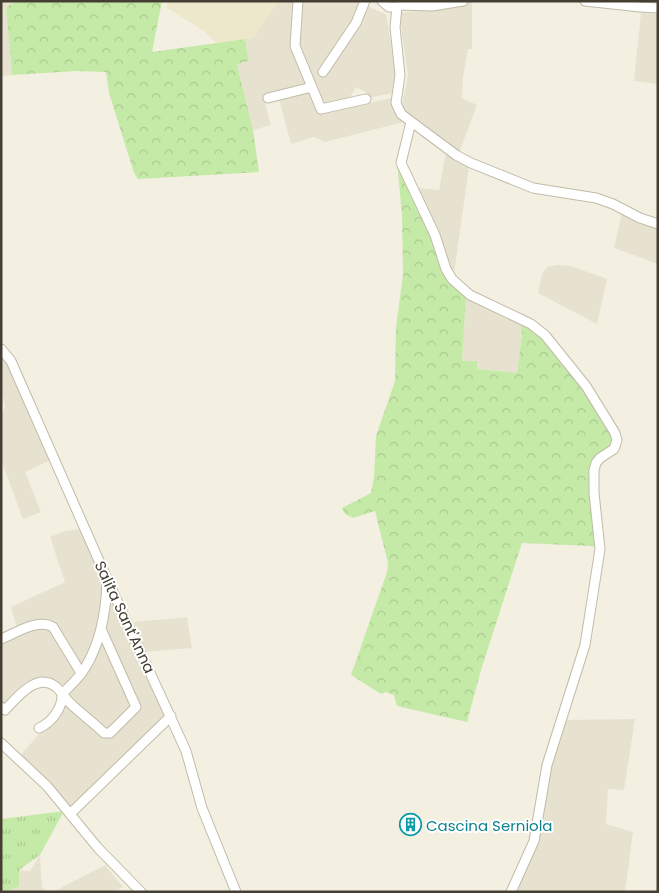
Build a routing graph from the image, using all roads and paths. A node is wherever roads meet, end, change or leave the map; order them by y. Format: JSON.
{"nodes":[{"id":1,"x":298,"y":1,"type":"edge"},
{"id":2,"x":365,"y":1,"type":"edge"},
{"id":3,"x":373,"y":1,"type":"edge"},
{"id":4,"x":418,"y":1,"type":"edge"},
{"id":5,"x":464,"y":1,"type":"edge"},
{"id":6,"x":585,"y":1,"type":"edge"},
{"id":7,"x":384,"y":4,"type":"edge"},
{"id":8,"x":399,"y":4,"type":"edge"},
{"id":9,"x":639,"y":4,"type":"edge"},
{"id":10,"x":432,"y":6,"type":"junction"},
{"id":11,"x":658,"y":8,"type":"edge"},
{"id":12,"x":395,"y":27,"type":"junction"},
{"id":13,"x":324,"y":72,"type":"dead end"},
{"id":14,"x":312,"y":87,"type":"junction"},
{"id":15,"x":268,"y":98,"type":"dead end"},
{"id":16,"x":366,"y":99,"type":"dead end"},
{"id":17,"x":410,"y":122,"type":"junction"},
{"id":18,"x":658,"y":224,"type":"edge"},
{"id":19,"x":1,"y":349,"type":"edge"},
{"id":20,"x":107,"y":579,"type":"junction"},
{"id":21,"x":102,"y":631,"type":"junction"},
{"id":22,"x":1,"y":639,"type":"edge"},
{"id":23,"x":81,"y":673,"type":"junction"},
{"id":24,"x":62,"y":694,"type":"junction"},
{"id":25,"x":1,"y":707,"type":"edge"},
{"id":26,"x":171,"y":716,"type":"junction"},
{"id":27,"x":38,"y":728,"type":"dead end"},
{"id":28,"x":1,"y":743,"type":"edge"},
{"id":29,"x":70,"y":814,"type":"junction"},
{"id":30,"x":141,"y":892,"type":"edge"},
{"id":31,"x":236,"y":892,"type":"edge"},
{"id":32,"x":511,"y":892,"type":"edge"}],
"edges":[{"from":1,"to":14,"type":"street"},
{"from":2,"to":13,"type":"street"},
{"from":3,"to":7,"type":"street"},
{"from":4,"to":10,"type":"street"},
{"from":5,"to":10,"type":"street"},
{"from":6,"to":9,"type":"street"},
{"from":7,"to":8,"type":"street"},
{"from":7,"to":12,"type":"street"},
{"from":8,"to":10,"type":"street"},
{"from":8,"to":12,"type":"street"},
{"from":9,"to":11,"type":"street"},
{"from":12,"to":17,"type":"street"},
{"from":14,"to":15,"type":"street"},
{"from":14,"to":16,"type":"street"},
{"from":17,"to":18,"type":"street"},
{"from":17,"to":32,"type":"street"},
{"from":19,"to":20,"type":"street","name":"Salita Sant'Anna"},
{"from":20,"to":21,"type":"street"},
{"from":20,"to":26,"type":"street","name":"Salita Sant'Anna"},
{"from":21,"to":23,"type":"street"},
{"from":21,"to":24,"type":"street"},
{"from":22,"to":23,"type":"street"},
{"from":23,"to":24,"type":"street"},
{"from":24,"to":25,"type":"street"},
{"from":24,"to":27,"type":"street"},
{"from":26,"to":29,"type":"street"},
{"from":26,"to":31,"type":"street","name":"Salita Sant'Anna"},
{"from":28,"to":29,"type":"street"},
{"from":29,"to":30,"type":"street"}]}
